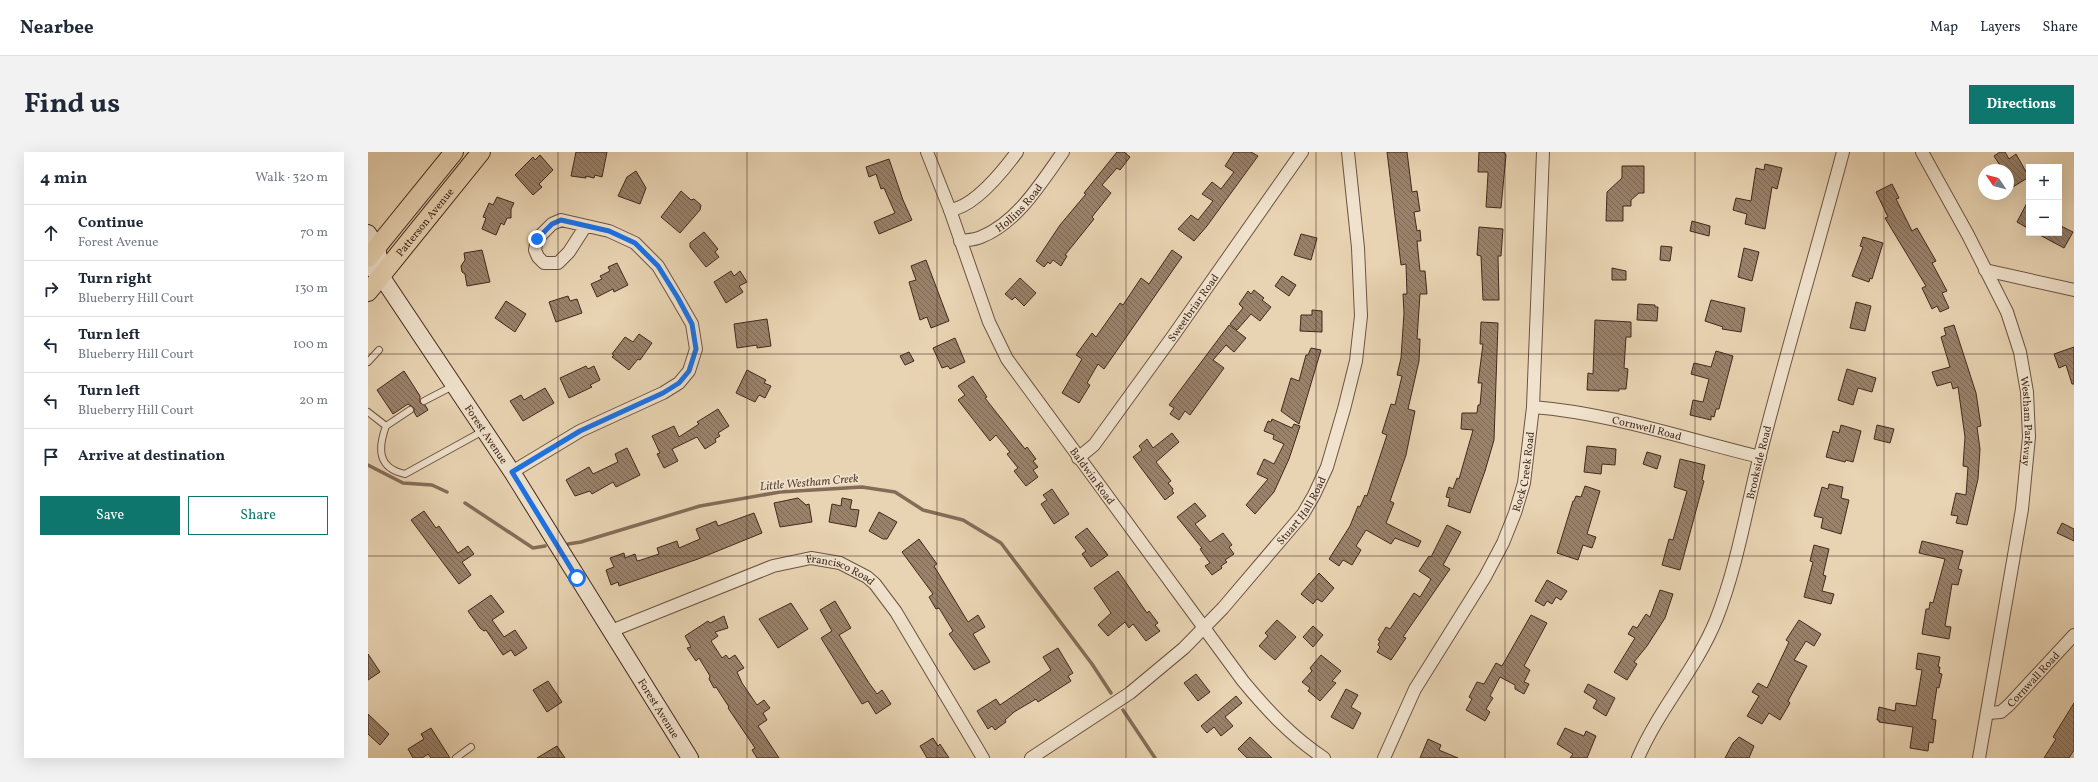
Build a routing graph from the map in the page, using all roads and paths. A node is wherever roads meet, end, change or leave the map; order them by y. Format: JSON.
{"nodes":[{"id":1,"x":454,"y":152,"type":"edge"},
{"id":2,"x":481,"y":152,"type":"edge"},
{"id":3,"x":926,"y":152,"type":"edge"},
{"id":4,"x":1017,"y":152,"type":"edge"},
{"id":5,"x":1063,"y":152,"type":"edge"},
{"id":6,"x":1302,"y":152,"type":"edge"},
{"id":7,"x":1348,"y":152,"type":"edge"},
{"id":8,"x":1543,"y":152,"type":"edge"},
{"id":9,"x":1843,"y":152,"type":"edge"},
{"id":10,"x":1922,"y":152,"type":"edge"},
{"id":11,"x":950,"y":210,"type":"junction"},
{"id":12,"x":585,"y":227,"type":"dead end"},
{"id":13,"x":960,"y":241,"type":"junction"},
{"id":14,"x":371,"y":246,"type":"edge"},
{"id":15,"x":375,"y":270,"type":"edge"},
{"id":16,"x":1985,"y":270,"type":"junction"},
{"id":17,"x":2074,"y":290,"type":"edge"},
{"id":18,"x":368,"y":292,"type":"edge"},
{"id":19,"x":379,"y":350,"type":"dead end"},
{"id":20,"x":368,"y":362,"type":"edge"},
{"id":21,"x":454,"y":386,"type":"junction"},
{"id":22,"x":424,"y":402,"type":"dead end"},
{"id":23,"x":1533,"y":407,"type":"junction"},
{"id":24,"x":410,"y":410,"type":"dead end"},
{"id":25,"x":368,"y":412,"type":"edge"},
{"id":26,"x":386,"y":426,"type":"junction"},
{"id":27,"x":484,"y":430,"type":"junction"},
{"id":28,"x":1760,"y":457,"type":"junction"},
{"id":29,"x":1078,"y":458,"type":"junction"},
{"id":30,"x":512,"y":472,"type":"junction"},
{"id":31,"x":1204,"y":628,"type":"junction"},
{"id":32,"x":611,"y":631,"type":"junction"},
{"id":33,"x":2074,"y":635,"type":"edge"},
{"id":34,"x":1988,"y":713,"type":"junction"},
{"id":35,"x":472,"y":747,"type":"dead end"},
{"id":36,"x":456,"y":758,"type":"edge"},
{"id":37,"x":690,"y":758,"type":"edge"},
{"id":38,"x":983,"y":758,"type":"edge"},
{"id":39,"x":1031,"y":758,"type":"edge"},
{"id":40,"x":1324,"y":758,"type":"edge"},
{"id":41,"x":1384,"y":758,"type":"edge"},
{"id":42,"x":1638,"y":758,"type":"edge"},
{"id":43,"x":1979,"y":758,"type":"edge"}],
"edges":[{"from":1,"to":14,"type":"main road","name":"Patterson Avenue"},
{"from":2,"to":15,"type":"main road","name":"Patterson Avenue"},
{"from":3,"to":11,"type":"street","name":"Baldwin Road"},
{"from":4,"to":11,"type":"street"},
{"from":5,"to":13,"type":"street","name":"Hollins Road"},
{"from":6,"to":29,"type":"street","name":"Sweetbriar Road"},
{"from":7,"to":31,"type":"street","name":"Stuart Hall Road"},
{"from":8,"to":23,"type":"street","name":"Rock Creek Road"},
{"from":9,"to":28,"type":"street","name":"Brookside Road"},
{"from":10,"to":16,"type":"street","name":"Westham Parkway"},
{"from":11,"to":13,"type":"street","name":"Baldwin Road"},
{"from":12,"to":30,"type":"street"},
{"from":13,"to":29,"type":"street","name":"Baldwin Road"},
{"from":14,"to":15,"type":"main road","name":"Forest Avenue"},
{"from":15,"to":18,"type":"main road","name":"Patterson Avenue"},
{"from":15,"to":21,"type":"main road","name":"Forest Avenue"},
{"from":16,"to":17,"type":"street"},
{"from":16,"to":34,"type":"street","name":"Westham Parkway"},
{"from":19,"to":20,"type":"lane"},
{"from":21,"to":22,"type":"lane"},
{"from":21,"to":27,"type":"main road","name":"Forest Avenue"},
{"from":23,"to":28,"type":"street","name":"Cornwell Road"},
{"from":23,"to":41,"type":"street","name":"Rock Creek Road"},
{"from":24,"to":26,"type":"lane"},
{"from":25,"to":26,"type":"lane"},
{"from":26,"to":27,"type":"lane"},
{"from":27,"to":30,"type":"main road","name":"Forest Avenue"},
{"from":28,"to":42,"type":"street","name":"Brookside Road"},
{"from":29,"to":31,"type":"street","name":"Baldwin Road"},
{"from":30,"to":32,"type":"main road","name":"Forest Avenue"},
{"from":31,"to":39,"type":"street","name":"Stuart Hall Road"},
{"from":31,"to":40,"type":"street","name":"Baldwin Road"},
{"from":32,"to":37,"type":"main road","name":"Forest Avenue"},
{"from":32,"to":38,"type":"street","name":"Francisco Road"},
{"from":33,"to":34,"type":"street","name":"Cornwall Road"},
{"from":34,"to":43,"type":"street","name":"Westham Parkway"},
{"from":35,"to":36,"type":"lane"}]}
